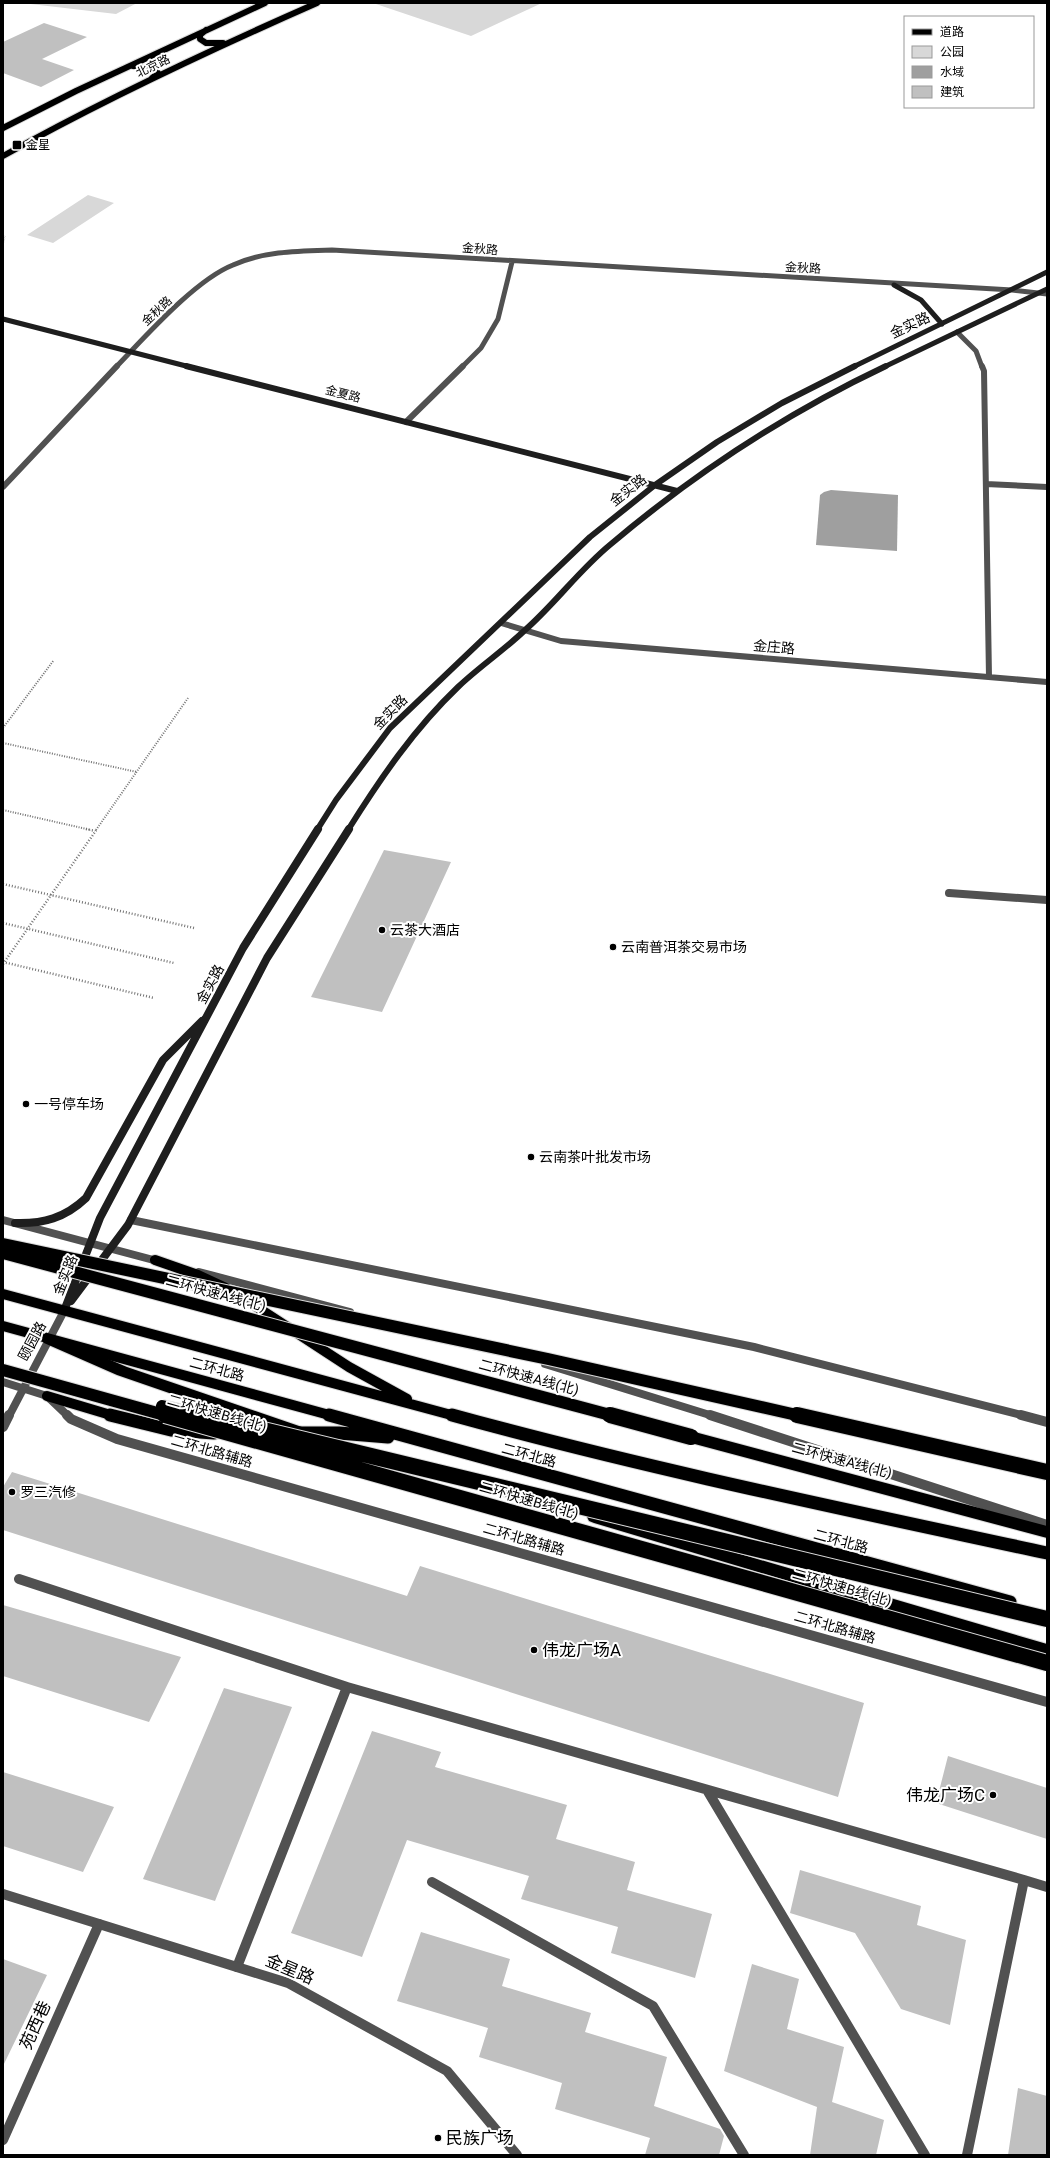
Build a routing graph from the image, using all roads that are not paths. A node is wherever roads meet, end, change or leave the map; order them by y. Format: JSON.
{"nodes":[{"id":1,"x":265,"y":3,"type":"edge"},
{"id":2,"x":317,"y":3,"type":"edge"},
{"id":3,"x":209,"y":28,"type":"junction"},
{"id":4,"x":237,"y":38,"type":"junction"},
{"id":5,"x":122,"y":69,"type":"junction"},
{"id":6,"x":150,"y":80,"type":"junction"},
{"id":7,"x":3,"y":128,"type":"edge"},
{"id":8,"x":3,"y":156,"type":"edge"},
{"id":9,"x":512,"y":262,"type":"junction"},
{"id":10,"x":1047,"y":272,"type":"edge"},
{"id":11,"x":894,"y":285,"type":"junction"},
{"id":12,"x":1047,"y":289,"type":"edge"},
{"id":13,"x":1012,"y":290,"type":"junction"},
{"id":14,"x":1039,"y":294,"type":"junction"},
{"id":15,"x":1047,"y":294,"type":"edge"},
{"id":16,"x":3,"y":319,"type":"edge"},
{"id":17,"x":942,"y":324,"type":"junction"},
{"id":18,"x":957,"y":332,"type":"junction"},
{"id":19,"x":131,"y":351,"type":"junction"},
{"id":20,"x":406,"y":422,"type":"junction"},
{"id":21,"x":986,"y":484,"type":"junction"},
{"id":22,"x":655,"y":485,"type":"junction"},
{"id":23,"x":3,"y":487,"type":"edge"},
{"id":24,"x":1047,"y":487,"type":"edge"},
{"id":25,"x":677,"y":491,"type":"junction"},
{"id":26,"x":502,"y":623,"type":"junction"},
{"id":27,"x":524,"y":631,"type":"junction"},
{"id":28,"x":989,"y":677,"type":"junction"},
{"id":29,"x":1047,"y":682,"type":"edge"},
{"id":30,"x":949,"y":893,"type":"dead end"},
{"id":31,"x":1047,"y":900,"type":"edge"},
{"id":32,"x":208,"y":1014,"type":"junction"},
{"id":33,"x":3,"y":1220,"type":"edge"},
{"id":34,"x":131,"y":1220,"type":"junction"},
{"id":35,"x":15,"y":1223,"type":"junction"},
{"id":36,"x":92,"y":1243,"type":"junction"},
{"id":37,"x":3,"y":1244,"type":"edge"},
{"id":38,"x":111,"y":1248,"type":"junction"},
{"id":39,"x":3,"y":1253,"type":"edge"},
{"id":40,"x":155,"y":1260,"type":"junction"},
{"id":41,"x":3,"y":1294,"type":"edge"},
{"id":42,"x":64,"y":1311,"type":"junction"},
{"id":43,"x":3,"y":1326,"type":"edge"},
{"id":44,"x":49,"y":1339,"type":"junction"},
{"id":45,"x":3,"y":1370,"type":"edge"},
{"id":46,"x":3,"y":1382,"type":"edge"},
{"id":47,"x":23,"y":1388,"type":"junction"},
{"id":48,"x":47,"y":1396,"type":"junction"},
{"id":49,"x":452,"y":1416,"type":"junction"},
{"id":50,"x":1047,"y":1422,"type":"edge"},
{"id":51,"x":3,"y":1427,"type":"edge"},
{"id":52,"x":302,"y":1433,"type":"junction"},
{"id":53,"x":439,"y":1446,"type":"junction"},
{"id":54,"x":1047,"y":1472,"type":"edge"},
{"id":55,"x":1047,"y":1525,"type":"edge"},
{"id":56,"x":1047,"y":1532,"type":"edge"},
{"id":57,"x":1047,"y":1553,"type":"edge"},
{"id":58,"x":19,"y":1579,"type":"dead end"},
{"id":59,"x":1047,"y":1613,"type":"edge"},
{"id":60,"x":1047,"y":1619,"type":"edge"},
{"id":61,"x":1047,"y":1651,"type":"edge"},
{"id":62,"x":1047,"y":1663,"type":"edge"},
{"id":63,"x":347,"y":1687,"type":"junction"},
{"id":64,"x":1047,"y":1702,"type":"edge"},
{"id":65,"x":707,"y":1790,"type":"junction"},
{"id":66,"x":1024,"y":1880,"type":"junction"},
{"id":67,"x":432,"y":1882,"type":"dead end"},
{"id":68,"x":1047,"y":1887,"type":"edge"},
{"id":69,"x":3,"y":1894,"type":"edge"},
{"id":70,"x":99,"y":1924,"type":"junction"},
{"id":71,"x":237,"y":1967,"type":"junction"},
{"id":72,"x":3,"y":2140,"type":"edge"},
{"id":73,"x":517,"y":2155,"type":"edge"},
{"id":74,"x":744,"y":2155,"type":"edge"},
{"id":75,"x":925,"y":2155,"type":"edge"},
{"id":76,"x":967,"y":2155,"type":"edge"}],
"edges":[{"from":1,"to":3,"type":"main road","name":"北京路"},
{"from":2,"to":4,"type":"main road","name":"北京路"},
{"from":3,"to":4,"type":"main road"},
{"from":3,"to":5,"type":"main road","name":"北京路"},
{"from":4,"to":6,"type":"main road","name":"北京路"},
{"from":5,"to":6,"type":"main road"},
{"from":5,"to":7,"type":"main road","name":"北京路"},
{"from":6,"to":8,"type":"main road","name":"北京路"},
{"from":9,"to":11,"type":"street","name":"金秋路"},
{"from":9,"to":19,"type":"street","name":"金秋路"},
{"from":9,"to":20,"type":"street"},
{"from":10,"to":13,"type":"street","name":"金实路"},
{"from":11,"to":13,"type":"street","name":"金秋路"},
{"from":11,"to":17,"type":"street"},
{"from":12,"to":14,"type":"street","name":"金实路"},
{"from":13,"to":14,"type":"street","name":"金秋路"},
{"from":13,"to":17,"type":"street","name":"金实路"},
{"from":14,"to":15,"type":"street","name":"金秋路"},
{"from":14,"to":18,"type":"street","name":"金实路"},
{"from":16,"to":19,"type":"street","name":"金夏路"},
{"from":17,"to":22,"type":"street","name":"金实路"},
{"from":18,"to":21,"type":"street"},
{"from":18,"to":25,"type":"street","name":"金实路"},
{"from":19,"to":20,"type":"street","name":"金夏路"},
{"from":19,"to":23,"type":"street","name":"金秋路"},
{"from":20,"to":22,"type":"street","name":"金夏路"},
{"from":21,"to":24,"type":"street"},
{"from":21,"to":28,"type":"street"},
{"from":22,"to":25,"type":"street","name":"金夏路"},
{"from":22,"to":26,"type":"street","name":"金实路"},
{"from":25,"to":27,"type":"street","name":"金实路"},
{"from":26,"to":27,"type":"street","name":"金庄路"},
{"from":26,"to":32,"type":"street","name":"金实路"},
{"from":27,"to":28,"type":"street","name":"金庄路"},
{"from":27,"to":34,"type":"street","name":"金实路"},
{"from":28,"to":29,"type":"street","name":"金庄路"},
{"from":30,"to":31,"type":"street"},
{"from":32,"to":35,"type":"street"},
{"from":32,"to":36,"type":"street","name":"金实路"},
{"from":33,"to":35,"type":"street"},
{"from":34,"to":38,"type":"street","name":"金实路"},
{"from":34,"to":50,"type":"street"},
{"from":35,"to":36,"type":"street"},
{"from":36,"to":38,"type":"street"},
{"from":36,"to":42,"type":"street","name":"金实路"},
{"from":37,"to":54,"type":"highway","bridge":true},
{"from":38,"to":40,"type":"street"},
{"from":38,"to":42,"type":"street","name":"金实路"},
{"from":39,"to":56,"type":"highway","name":"二环快速A线(北)","bridge":true},
{"from":40,"to":49,"type":"main road"},
{"from":40,"to":55,"type":"street"},
{"from":41,"to":42,"type":"main road","name":"二环北路"},
{"from":42,"to":44,"type":"street","name":"颐园路"},
{"from":42,"to":49,"type":"main road","name":"二环北路"},
{"from":43,"to":44,"type":"main road","name":"二环北路"},
{"from":44,"to":47,"type":"street","name":"颐园路"},
{"from":44,"to":52,"type":"highway"},
{"from":44,"to":53,"type":"main road","name":"二环北路"},
{"from":45,"to":60,"type":"highway","bridge":true},
{"from":45,"to":62,"type":"highway","name":"二环快速B线(北)","bridge":true},
{"from":46,"to":47,"type":"street","name":"二环北路辅路"},
{"from":47,"to":48,"type":"street","name":"二环北路辅路"},
{"from":47,"to":51,"type":"street","name":"颐园路"},
{"from":48,"to":52,"type":"main road"},
{"from":48,"to":64,"type":"street","name":"二环北路辅路"},
{"from":49,"to":57,"type":"main road","name":"二环北路"},
{"from":52,"to":53,"type":"main road"},
{"from":52,"to":61,"type":"highway","bridge":true},
{"from":53,"to":59,"type":"main road","name":"二环北路"},
{"from":58,"to":63,"type":"street"},
{"from":63,"to":65,"type":"street"},
{"from":63,"to":71,"type":"street"},
{"from":65,"to":66,"type":"street"},
{"from":65,"to":75,"type":"street"},
{"from":66,"to":68,"type":"street"},
{"from":66,"to":76,"type":"street"},
{"from":67,"to":74,"type":"street"},
{"from":69,"to":70,"type":"street","name":"金星路"},
{"from":70,"to":71,"type":"street","name":"金星路"},
{"from":70,"to":72,"type":"street","name":"苑西巷"},
{"from":71,"to":73,"type":"street","name":"金星路"}]}
